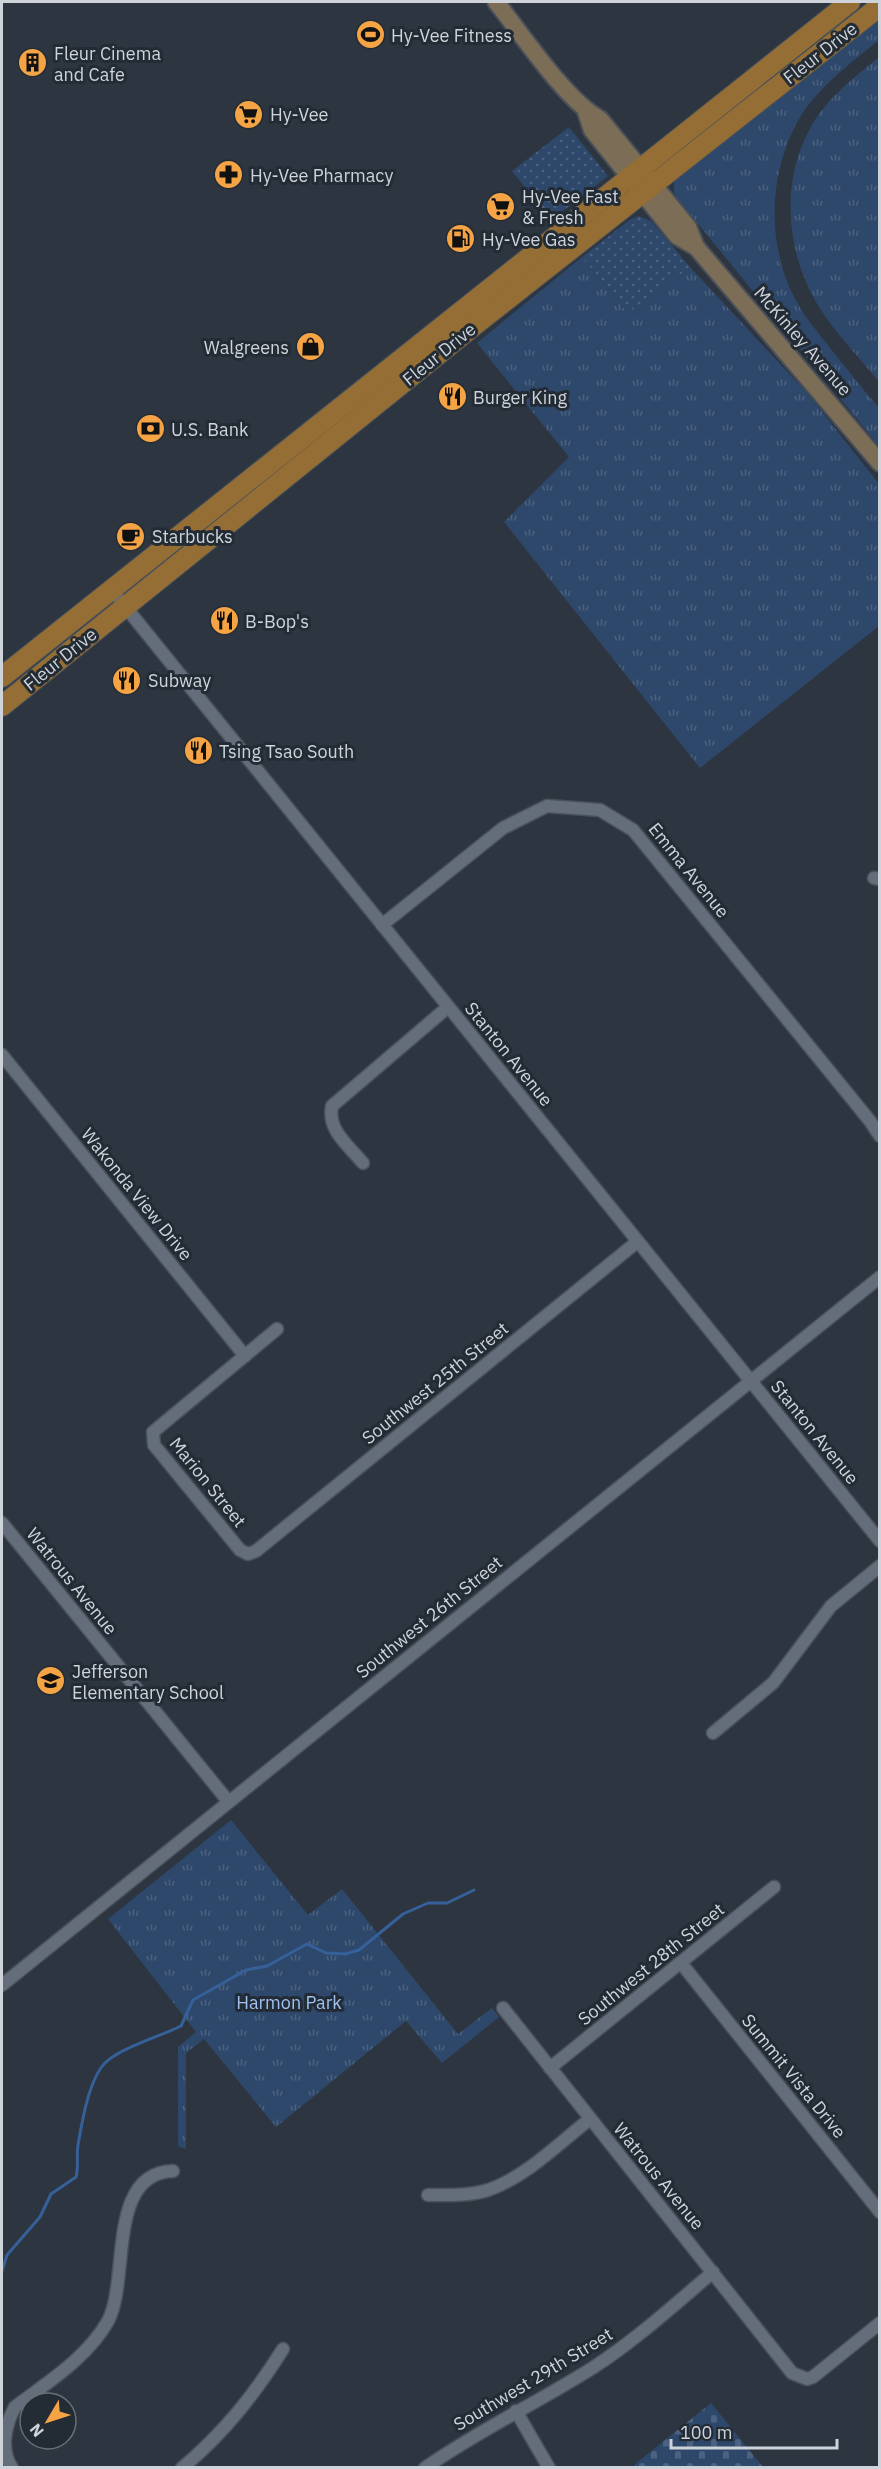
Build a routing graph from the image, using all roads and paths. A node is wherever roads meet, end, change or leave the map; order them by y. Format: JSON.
{"nodes":[{"id":1,"x":496,"y":2,"type":"edge"},
{"id":2,"x":850,"y":2,"type":"edge"},
{"id":3,"x":879,"y":6,"type":"edge"},
{"id":4,"x":634,"y":172,"type":"junction"},
{"id":5,"x":648,"y":189,"type":"junction"},
{"id":6,"x":879,"y":463,"type":"edge"},
{"id":7,"x":111,"y":589,"type":"junction"},
{"id":8,"x":126,"y":607,"type":"junction"},
{"id":9,"x":2,"y":677,"type":"edge"},
{"id":10,"x":2,"y":706,"type":"edge"},
{"id":11,"x":382,"y":925,"type":"junction"},
{"id":12,"x":448,"y":1007,"type":"junction"},
{"id":13,"x":2,"y":1055,"type":"edge"},
{"id":14,"x":879,"y":1136,"type":"edge"},
{"id":15,"x":363,"y":1162,"type":"dead end"},
{"id":16,"x":637,"y":1242,"type":"junction"},
{"id":17,"x":879,"y":1277,"type":"edge"},
{"id":18,"x":277,"y":1329,"type":"dead end"},
{"id":19,"x":245,"y":1356,"type":"junction"},
{"id":20,"x":750,"y":1381,"type":"junction"},
{"id":21,"x":2,"y":1523,"type":"edge"},
{"id":22,"x":879,"y":1541,"type":"edge"},
{"id":23,"x":256,"y":1551,"type":"joint"},
{"id":24,"x":879,"y":1566,"type":"edge"},
{"id":25,"x":713,"y":1733,"type":"dead end"},
{"id":26,"x":228,"y":1802,"type":"junction"},
{"id":27,"x":774,"y":1887,"type":"dead end"},
{"id":28,"x":681,"y":1963,"type":"junction"},
{"id":29,"x":2,"y":1985,"type":"edge"},
{"id":30,"x":503,"y":2008,"type":"dead end"},
{"id":31,"x":550,"y":2068,"type":"junction"},
{"id":32,"x":590,"y":2119,"type":"junction"},
{"id":33,"x":173,"y":2171,"type":"dead end"},
{"id":34,"x":428,"y":2195,"type":"dead end"},
{"id":35,"x":879,"y":2212,"type":"edge"},
{"id":36,"x":713,"y":2272,"type":"junction"},
{"id":37,"x":879,"y":2324,"type":"edge"},
{"id":38,"x":283,"y":2349,"type":"dead end"},
{"id":39,"x":516,"y":2411,"type":"junction"},
{"id":40,"x":12,"y":2468,"type":"edge"},
{"id":41,"x":182,"y":2468,"type":"edge"},
{"id":42,"x":424,"y":2468,"type":"edge"},
{"id":43,"x":549,"y":2468,"type":"edge"}],
"edges":[{"from":1,"to":4,"type":"main road","name":"McKinley Avenue"},
{"from":2,"to":4,"type":"main road","name":"Fleur Drive"},
{"from":3,"to":5,"type":"main road","name":"Fleur Drive"},
{"from":4,"to":5,"type":"main road","name":"McKinley Avenue"},
{"from":4,"to":7,"type":"main road","name":"Fleur Drive"},
{"from":5,"to":6,"type":"main road","name":"McKinley Avenue"},
{"from":5,"to":8,"type":"main road","name":"Fleur Drive"},
{"from":7,"to":8,"type":"street","name":"Stanton Avenue"},
{"from":7,"to":9,"type":"main road","name":"Fleur Drive"},
{"from":8,"to":10,"type":"main road","name":"Fleur Drive"},
{"from":8,"to":11,"type":"street","name":"Stanton Avenue"},
{"from":11,"to":12,"type":"street","name":"Stanton Avenue"},
{"from":11,"to":14,"type":"street","name":"Emma Avenue"},
{"from":12,"to":15,"type":"street"},
{"from":12,"to":16,"type":"street","name":"Stanton Avenue"},
{"from":13,"to":19,"type":"street","name":"Wakonda View Drive"},
{"from":16,"to":20,"type":"street","name":"Stanton Avenue"},
{"from":16,"to":23,"type":"street","name":"Southwest 25th Street"},
{"from":17,"to":20,"type":"street","name":"Southwest 26th Street"},
{"from":18,"to":19,"type":"street"},
{"from":19,"to":23,"type":"street","name":"Marion Street"},
{"from":20,"to":22,"type":"street","name":"Stanton Avenue"},
{"from":20,"to":26,"type":"street","name":"Southwest 26th Street"},
{"from":21,"to":26,"type":"street","name":"Watrous Avenue"},
{"from":24,"to":25,"type":"street"},
{"from":26,"to":29,"type":"street","name":"Southwest 26th Street"},
{"from":27,"to":28,"type":"street","name":"Southwest 28th Street"},
{"from":28,"to":31,"type":"street","name":"Southwest 28th Street"},
{"from":28,"to":35,"type":"street","name":"Summit Vista Drive"},
{"from":30,"to":31,"type":"street","name":"Watrous Avenue"},
{"from":31,"to":32,"type":"street","name":"Watrous Avenue"},
{"from":32,"to":34,"type":"street"},
{"from":32,"to":36,"type":"street","name":"Watrous Avenue"},
{"from":33,"to":40,"type":"street"},
{"from":36,"to":37,"type":"street","name":"Watrous Avenue"},
{"from":36,"to":39,"type":"street","name":"Southwest 29th Street"},
{"from":38,"to":41,"type":"street"},
{"from":39,"to":42,"type":"street","name":"Southwest 29th Street"},
{"from":39,"to":43,"type":"street"}]}
